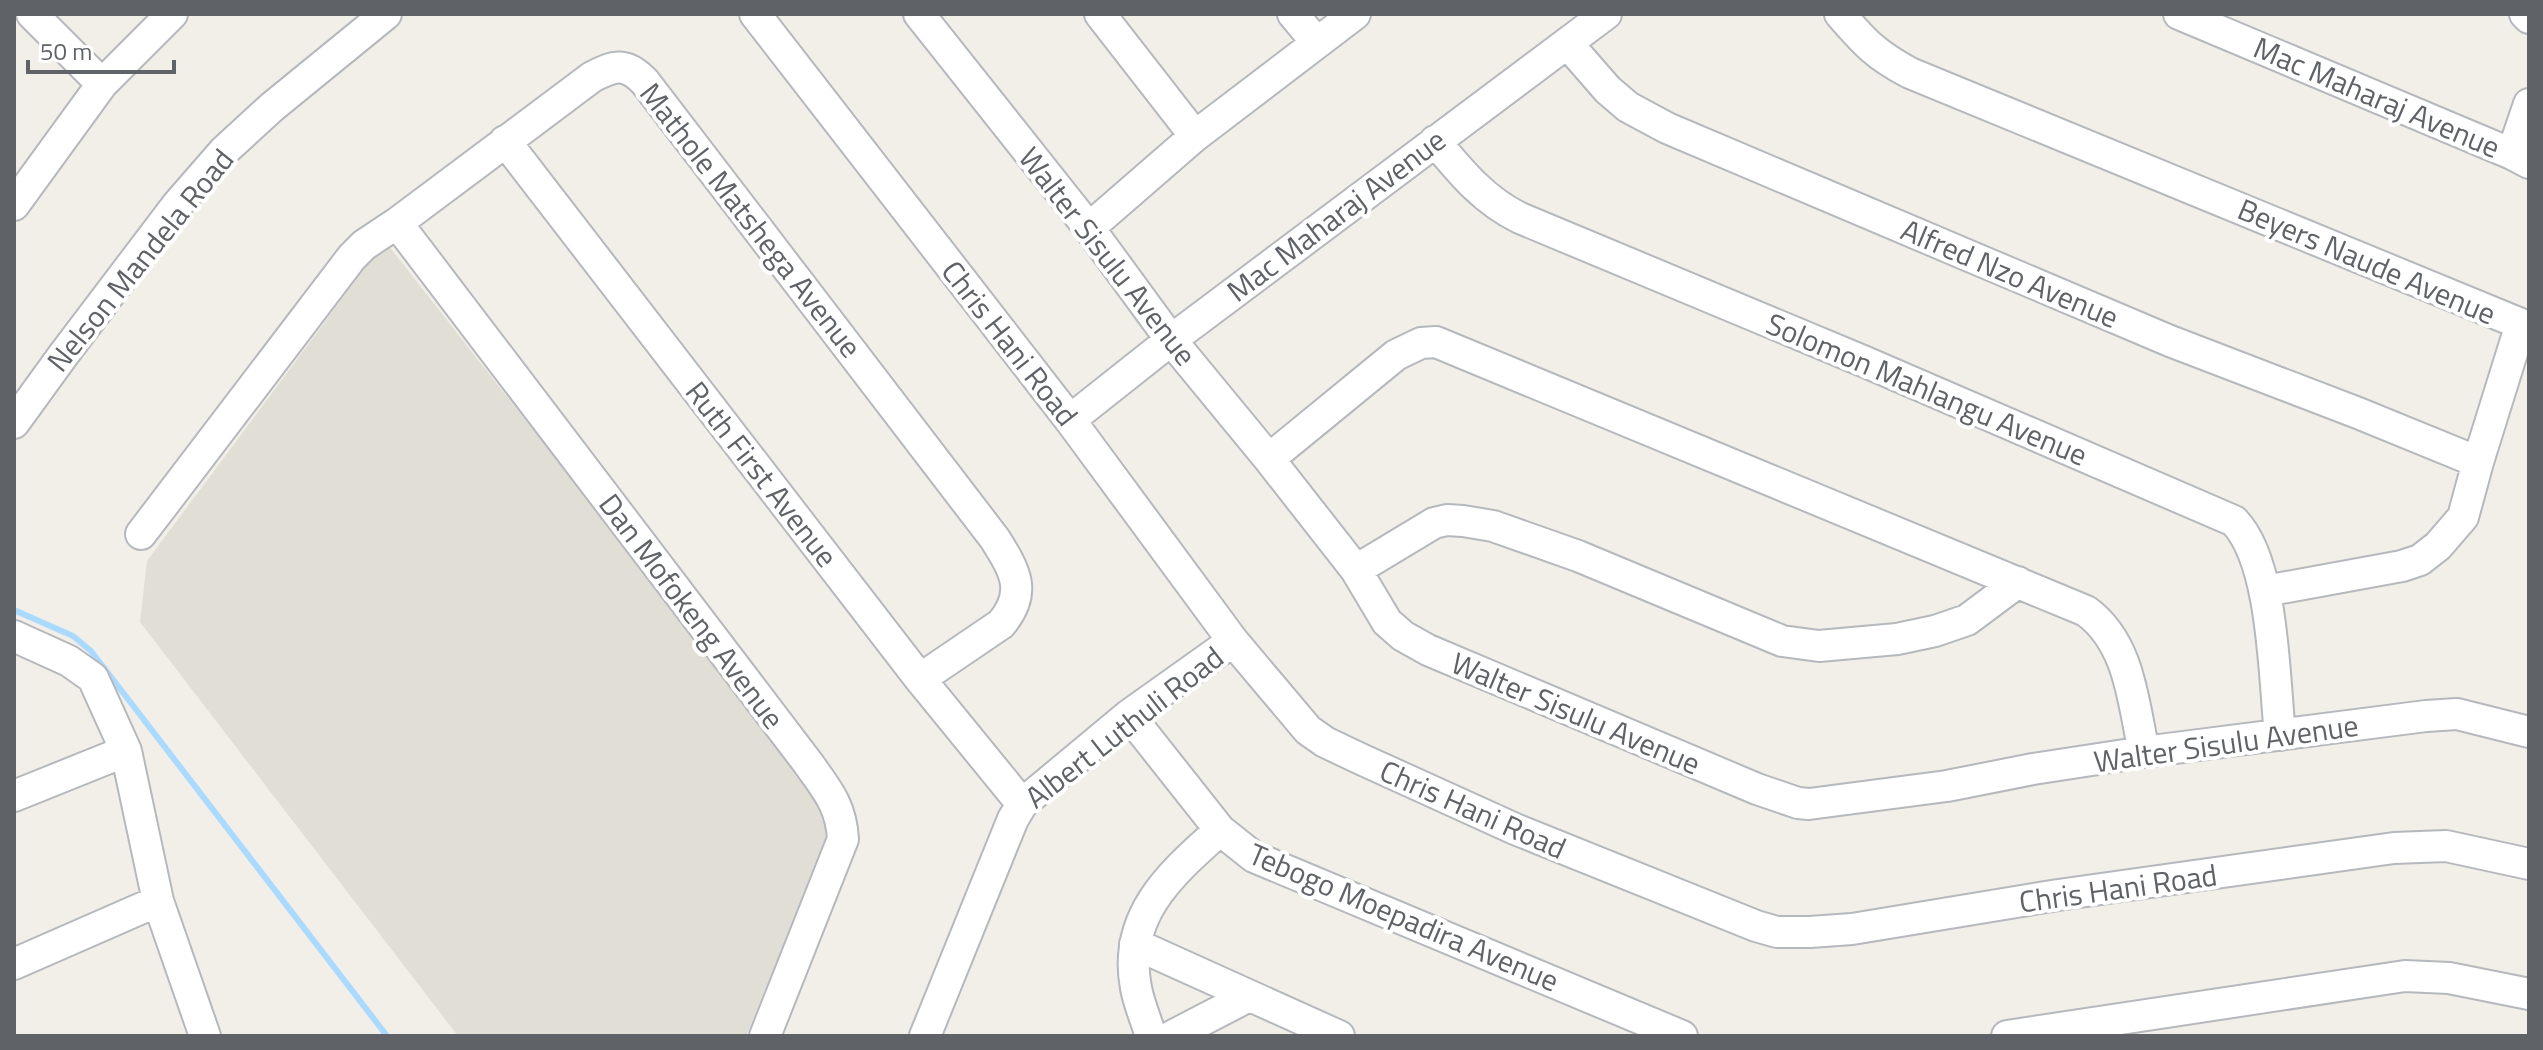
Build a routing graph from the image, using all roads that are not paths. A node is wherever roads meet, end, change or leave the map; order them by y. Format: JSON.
{"nodes":[{"id":1,"x":32,"y":14,"type":"edge"},
{"id":2,"x":172,"y":14,"type":"edge"},
{"id":3,"x":385,"y":14,"type":"edge"},
{"id":4,"x":755,"y":14,"type":"edge"},
{"id":5,"x":919,"y":14,"type":"edge"},
{"id":6,"x":1100,"y":14,"type":"edge"},
{"id":7,"x":1293,"y":14,"type":"edge"},
{"id":8,"x":1355,"y":14,"type":"edge"},
{"id":9,"x":1606,"y":14,"type":"edge"},
{"id":10,"x":1840,"y":14,"type":"edge"},
{"id":11,"x":2179,"y":14,"type":"edge"},
{"id":12,"x":1317,"y":43,"type":"junction"},
{"id":13,"x":1567,"y":43,"type":"junction"},
{"id":14,"x":102,"y":84,"type":"junction"},
{"id":15,"x":2529,"y":104,"type":"edge"},
{"id":16,"x":1195,"y":136,"type":"junction"},
{"id":17,"x":505,"y":141,"type":"junction"},
{"id":18,"x":1435,"y":141,"type":"junction"},
{"id":19,"x":2521,"y":159,"type":"edge"},
{"id":20,"x":17,"y":195,"type":"edge"},
{"id":21,"x":397,"y":223,"type":"junction"},
{"id":22,"x":1089,"y":228,"type":"junction"},
{"id":23,"x":2525,"y":323,"type":"edge"},
{"id":24,"x":1171,"y":340,"type":"junction"},
{"id":25,"x":1070,"y":420,"type":"junction"},
{"id":26,"x":14,"y":423,"type":"edge"},
{"id":27,"x":1269,"y":459,"type":"junction"},
{"id":28,"x":2478,"y":462,"type":"junction"},
{"id":29,"x":141,"y":534,"type":"dead end"},
{"id":30,"x":1356,"y":570,"type":"junction"},
{"id":31,"x":2018,"y":582,"type":"junction"},
{"id":32,"x":2265,"y":591,"type":"junction"},
{"id":33,"x":14,"y":636,"type":"edge"},
{"id":34,"x":1233,"y":641,"type":"junction"},
{"id":35,"x":920,"y":679,"type":"junction"},
{"id":36,"x":1129,"y":715,"type":"junction"},
{"id":37,"x":2529,"y":732,"type":"edge"},
{"id":38,"x":2280,"y":735,"type":"junction"},
{"id":39,"x":126,"y":751,"type":"junction"},
{"id":40,"x":2144,"y":752,"type":"junction"},
{"id":41,"x":14,"y":796,"type":"edge"},
{"id":42,"x":1022,"y":804,"type":"junction"},
{"id":43,"x":1220,"y":830,"type":"junction"},
{"id":44,"x":2529,"y":864,"type":"edge"},
{"id":45,"x":158,"y":901,"type":"junction"},
{"id":46,"x":1135,"y":944,"type":"junction"},
{"id":47,"x":14,"y":964,"type":"edge"},
{"id":48,"x":2529,"y":994,"type":"edge"},
{"id":49,"x":1249,"y":996,"type":"junction"},
{"id":50,"x":205,"y":1036,"type":"edge"},
{"id":51,"x":765,"y":1036,"type":"edge"},
{"id":52,"x":925,"y":1036,"type":"edge"},
{"id":53,"x":1151,"y":1036,"type":"edge"},
{"id":54,"x":1172,"y":1036,"type":"edge"},
{"id":55,"x":1339,"y":1036,"type":"edge"},
{"id":56,"x":1682,"y":1036,"type":"edge"},
{"id":57,"x":2007,"y":1036,"type":"edge"}],
"edges":[{"from":1,"to":14,"type":"street"},
{"from":2,"to":14,"type":"street"},
{"from":3,"to":26,"type":"street","name":"Nelson Mandela Road"},
{"from":4,"to":25,"type":"street","name":"Chris Hani Road"},
{"from":5,"to":22,"type":"street","name":"Walter Sisulu Avenue"},
{"from":6,"to":16,"type":"street"},
{"from":7,"to":12,"type":"street"},
{"from":8,"to":12,"type":"street"},
{"from":9,"to":13,"type":"street","name":"Mac Maharaj Avenue"},
{"from":10,"to":23,"type":"street","name":"Beyers Naude Avenue"},
{"from":11,"to":19,"type":"street","name":"Mac Maharaj Avenue"},
{"from":12,"to":16,"type":"street"},
{"from":13,"to":18,"type":"street","name":"Mac Maharaj Avenue"},
{"from":13,"to":28,"type":"street","name":"Alfred Nzo Avenue"},
{"from":14,"to":20,"type":"street"},
{"from":15,"to":19,"type":"street"},
{"from":16,"to":22,"type":"street"},
{"from":17,"to":21,"type":"street","name":"Mathole Matshega Avenue"},
{"from":17,"to":35,"type":"street","name":"Ruth First Avenue"},
{"from":17,"to":35,"type":"street","name":"Mathole Matshega Avenue"},
{"from":18,"to":24,"type":"street","name":"Mac Maharaj Avenue"},
{"from":18,"to":32,"type":"street","name":"Solomon Mahlangu Avenue"},
{"from":21,"to":29,"type":"street","name":"Mathole Matshega Avenue"},
{"from":21,"to":51,"type":"street","name":"Dan Mofokeng Avenue"},
{"from":22,"to":24,"type":"street","name":"Walter Sisulu Avenue"},
{"from":23,"to":28,"type":"street","name":"Beyers Naude Avenue"},
{"from":24,"to":25,"type":"street","name":"Mac Maharaj Avenue"},
{"from":24,"to":27,"type":"street","name":"Walter Sisulu Avenue"},
{"from":25,"to":34,"type":"street","name":"Chris Hani Road"},
{"from":27,"to":30,"type":"street","name":"Walter Sisulu Avenue"},
{"from":27,"to":31,"type":"street"},
{"from":28,"to":32,"type":"street","name":"Beyers Naude Avenue"},
{"from":30,"to":31,"type":"street"},
{"from":30,"to":40,"type":"street","name":"Walter Sisulu Avenue"},
{"from":31,"to":40,"type":"street"},
{"from":32,"to":38,"type":"street","name":"Solomon Mahlangu Avenue"},
{"from":33,"to":39,"type":"street"},
{"from":34,"to":36,"type":"street","name":"Albert Luthuli Road"},
{"from":34,"to":44,"type":"street","name":"Chris Hani Road"},
{"from":35,"to":42,"type":"street","name":"Ruth First Avenue"},
{"from":36,"to":42,"type":"street","name":"Albert Luthuli Road"},
{"from":36,"to":43,"type":"street","name":"Tebogo Moepadira Avenue"},
{"from":37,"to":38,"type":"street","name":"Walter Sisulu Avenue"},
{"from":38,"to":40,"type":"street","name":"Walter Sisulu Avenue"},
{"from":39,"to":41,"type":"street"},
{"from":39,"to":45,"type":"street"},
{"from":42,"to":52,"type":"street","name":"Albert Luthuli Road"},
{"from":43,"to":46,"type":"street"},
{"from":43,"to":56,"type":"street","name":"Tebogo Moepadira Avenue"},
{"from":45,"to":47,"type":"street"},
{"from":45,"to":50,"type":"street"},
{"from":46,"to":49,"type":"street"},
{"from":46,"to":53,"type":"street"},
{"from":48,"to":57,"type":"street"},
{"from":49,"to":54,"type":"street"},
{"from":49,"to":55,"type":"street"}]}
